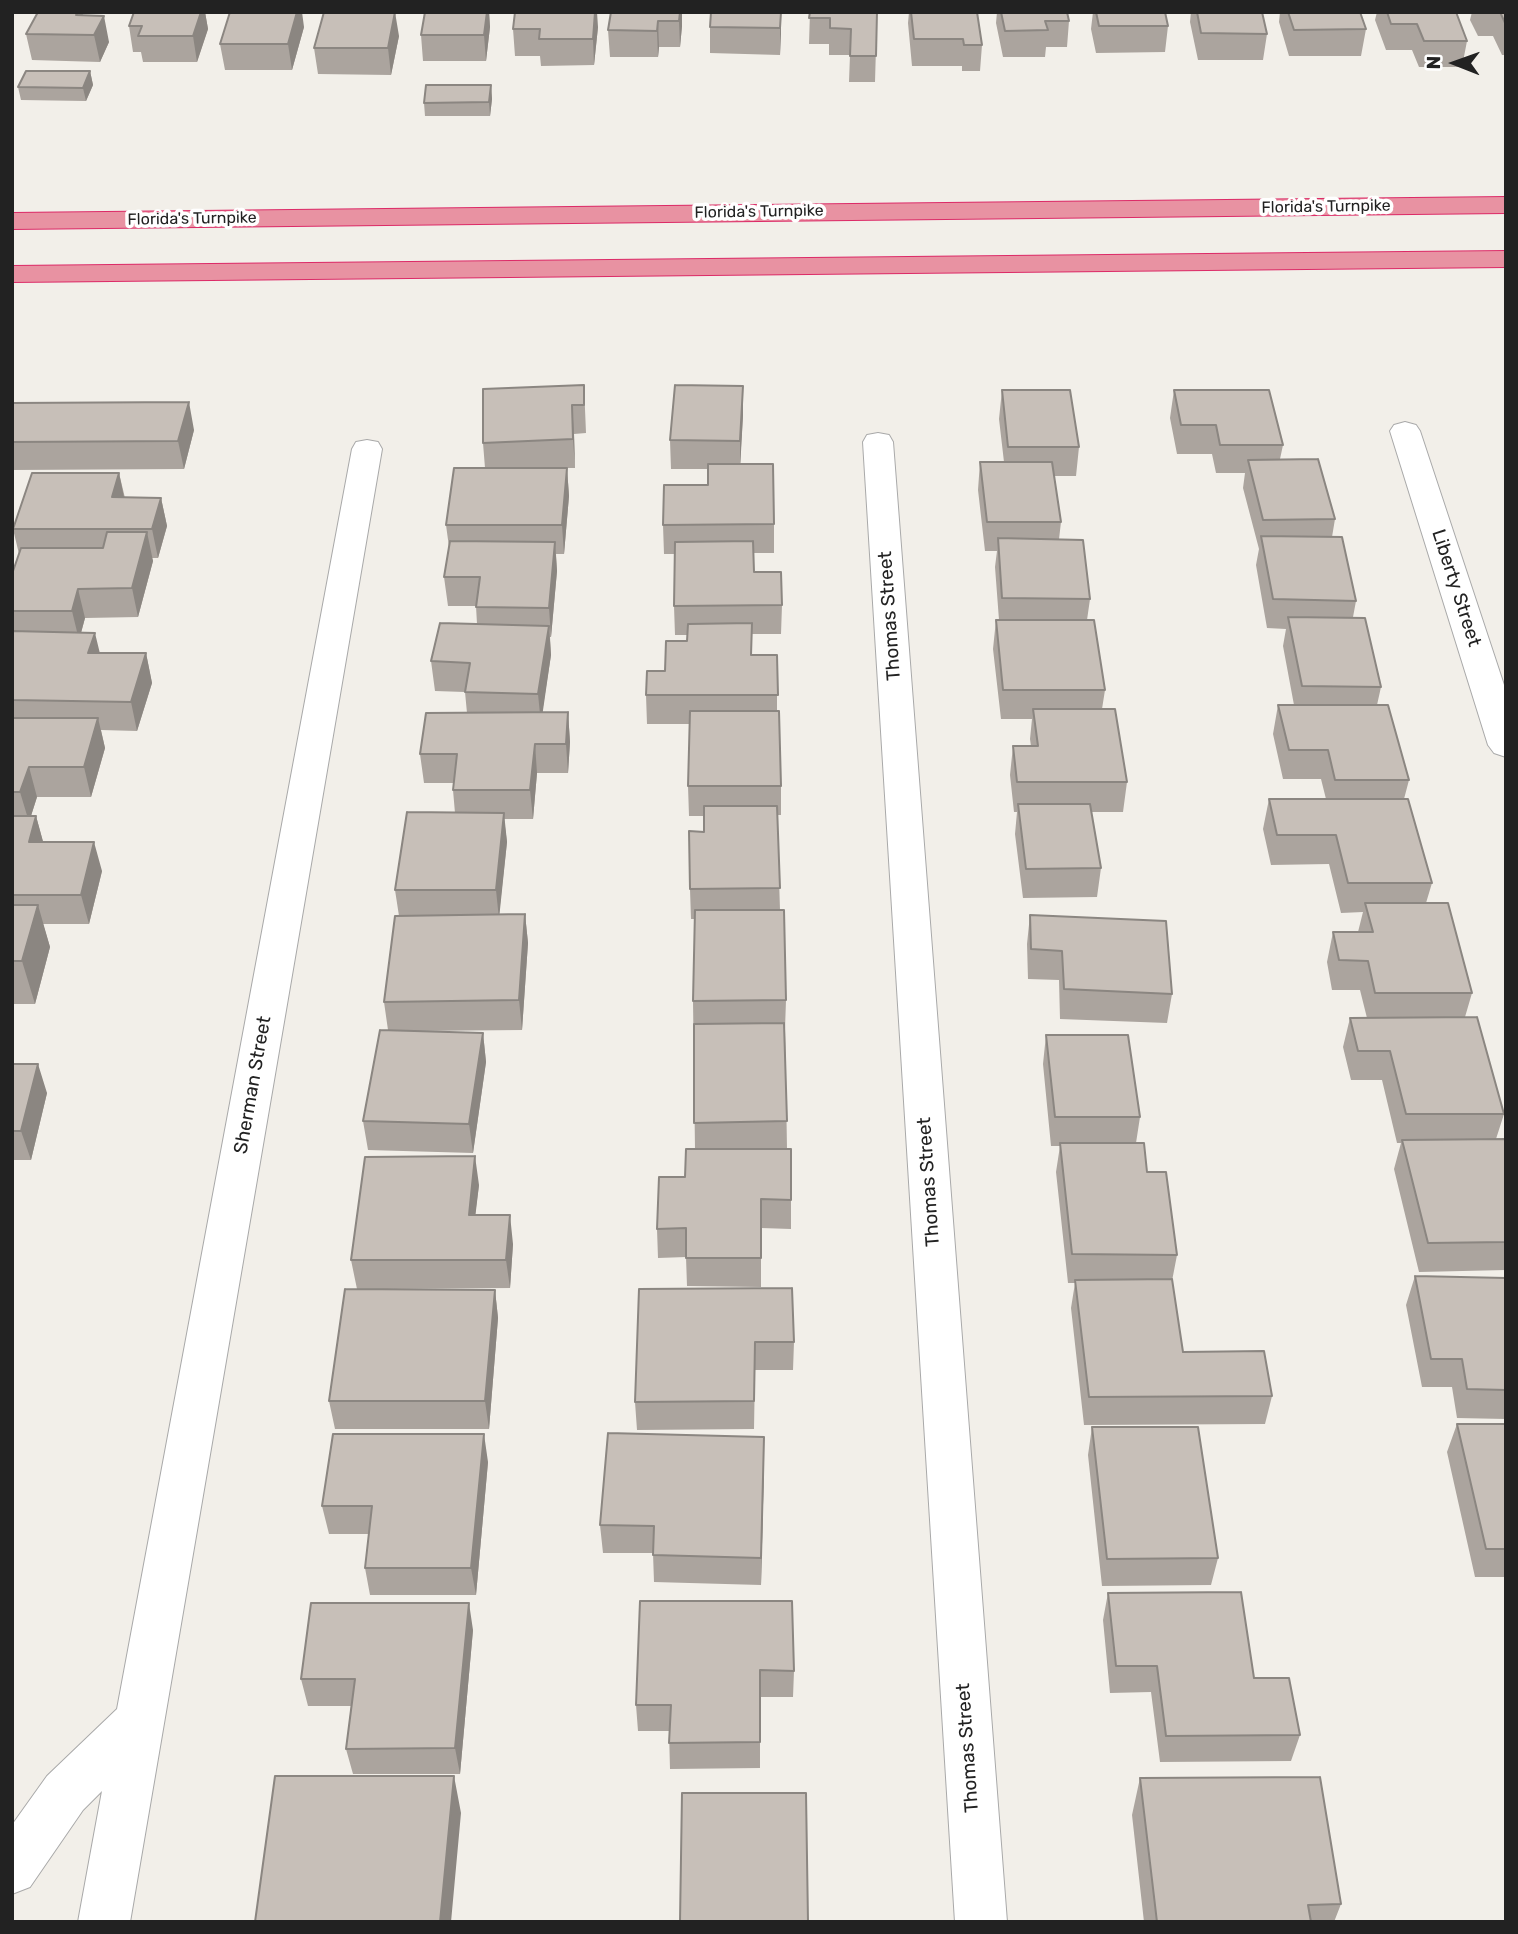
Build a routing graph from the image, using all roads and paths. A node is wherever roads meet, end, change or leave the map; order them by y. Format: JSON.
{"nodes":[{"id":1,"x":1506,"y":205,"type":"edge"},
{"id":2,"x":12,"y":221,"type":"edge"},
{"id":3,"x":1506,"y":259,"type":"edge"},
{"id":4,"x":12,"y":274,"type":"edge"},
{"id":5,"x":1405,"y":431,"type":"dead end"},
{"id":6,"x":878,"y":442,"type":"dead end"},
{"id":7,"x":367,"y":449,"type":"dead end"},
{"id":8,"x":1506,"y":745,"type":"edge"},
{"id":9,"x":141,"y":1720,"type":"junction"},
{"id":10,"x":12,"y":1869,"type":"edge"},
{"id":11,"x":104,"y":1922,"type":"edge"},
{"id":12,"x":981,"y":1922,"type":"edge"}],
"edges":[{"from":1,"to":2,"type":"highway","name":"Florida's Turnpike"},
{"from":3,"to":4,"type":"highway"},
{"from":5,"to":8,"type":"street","name":"Liberty Street"},
{"from":6,"to":12,"type":"street","name":"Thomas Street"},
{"from":7,"to":9,"type":"street","name":"Sherman Street"},
{"from":9,"to":10,"type":"street"},
{"from":9,"to":11,"type":"street","name":"Sherman Street"}]}
